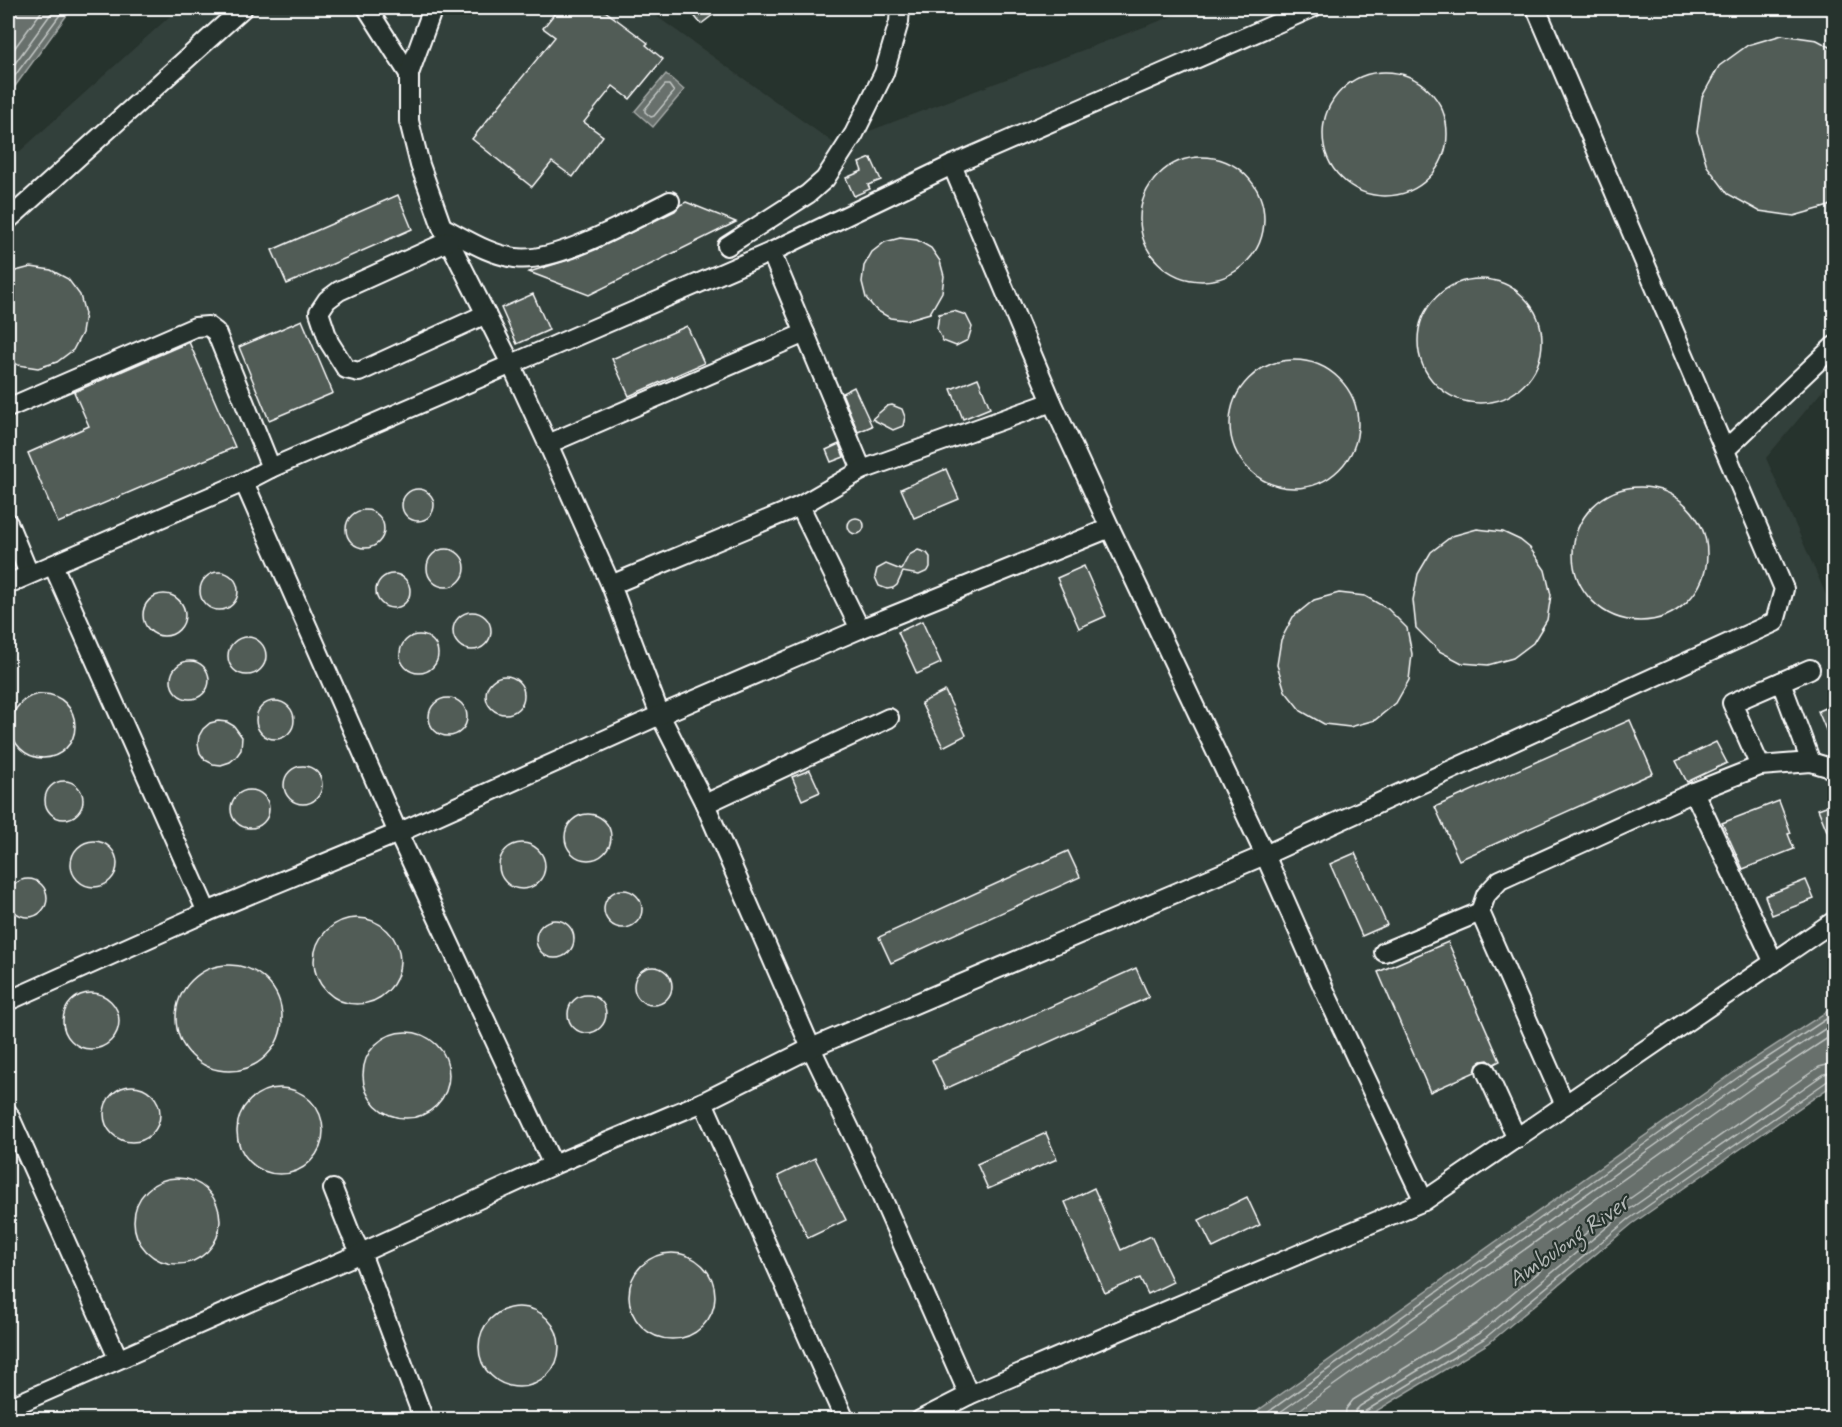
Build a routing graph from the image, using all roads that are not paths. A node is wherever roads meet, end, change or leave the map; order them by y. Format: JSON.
{"nodes":[{"id":1,"x":243,"y":8,"type":"edge"},
{"id":2,"x":367,"y":8,"type":"edge"},
{"id":3,"x":433,"y":8,"type":"edge"},
{"id":4,"x":900,"y":8,"type":"edge"},
{"id":5,"x":1312,"y":8,"type":"edge"},
{"id":6,"x":1536,"y":8,"type":"edge"},
{"id":7,"x":409,"y":74,"type":"junction"},
{"id":8,"x":952,"y":165,"type":"junction"},
{"id":9,"x":670,"y":201,"type":"dead end"},
{"id":10,"x":8,"y":220,"type":"edge"},
{"id":11,"x":446,"y":234,"type":"junction"},
{"id":12,"x":727,"y":246,"type":"dead end"},
{"id":13,"x":771,"y":252,"type":"junction"},
{"id":14,"x":486,"y":314,"type":"junction"},
{"id":15,"x":805,"y":333,"type":"junction"},
{"id":16,"x":1834,"y":346,"type":"edge"},
{"id":17,"x":511,"y":364,"type":"junction"},
{"id":18,"x":1052,"y":402,"type":"junction"},
{"id":19,"x":8,"y":408,"type":"edge"},
{"id":20,"x":548,"y":444,"type":"junction"},
{"id":21,"x":1725,"y":450,"type":"junction"},
{"id":22,"x":271,"y":468,"type":"junction"},
{"id":23,"x":862,"y":470,"type":"junction"},
{"id":24,"x":244,"y":482,"type":"junction"},
{"id":25,"x":800,"y":506,"type":"junction"},
{"id":26,"x":8,"y":523,"type":"edge"},
{"id":27,"x":1110,"y":528,"type":"junction"},
{"id":28,"x":53,"y":565,"type":"junction"},
{"id":29,"x":29,"y":574,"type":"junction"},
{"id":30,"x":8,"y":584,"type":"edge"},
{"id":31,"x":611,"y":585,"type":"junction"},
{"id":32,"x":860,"y":629,"type":"junction"},
{"id":33,"x":1810,"y":669,"type":"dead end"},
{"id":34,"x":1781,"y":682,"type":"junction"},
{"id":35,"x":660,"y":715,"type":"junction"},
{"id":36,"x":889,"y":718,"type":"dead end"},
{"id":37,"x":1811,"y":762,"type":"junction"},
{"id":38,"x":1760,"y":766,"type":"junction"},
{"id":39,"x":1834,"y":769,"type":"edge"},
{"id":40,"x":1694,"y":792,"type":"junction"},
{"id":41,"x":705,"y":804,"type":"junction"},
{"id":42,"x":398,"y":832,"type":"junction"},
{"id":43,"x":1265,"y":855,"type":"junction"},
{"id":44,"x":207,"y":912,"type":"junction"},
{"id":45,"x":1480,"y":912,"type":"junction"},
{"id":46,"x":1834,"y":921,"type":"edge"},
{"id":47,"x":1384,"y":952,"type":"dead end"},
{"id":48,"x":1774,"y":963,"type":"junction"},
{"id":49,"x":8,"y":1001,"type":"edge"},
{"id":50,"x":811,"y":1048,"type":"junction"},
{"id":51,"x":1486,"y":1071,"type":"dead end"},
{"id":52,"x":703,"y":1102,"type":"junction"},
{"id":53,"x":1565,"y":1105,"type":"junction"},
{"id":54,"x":8,"y":1113,"type":"edge"},
{"id":55,"x":1517,"y":1139,"type":"junction"},
{"id":56,"x":554,"y":1165,"type":"junction"},
{"id":57,"x":333,"y":1189,"type":"dead end"},
{"id":58,"x":1424,"y":1202,"type":"junction"},
{"id":59,"x":361,"y":1253,"type":"junction"},
{"id":60,"x":118,"y":1358,"type":"junction"},
{"id":61,"x":969,"y":1395,"type":"junction"},
{"id":62,"x":8,"y":1408,"type":"edge"},
{"id":63,"x":424,"y":1419,"type":"edge"},
{"id":64,"x":845,"y":1419,"type":"edge"},
{"id":65,"x":920,"y":1419,"type":"edge"}],
"edges":[{"from":1,"to":10,"type":"lane"},
{"from":2,"to":7,"type":"lane"},
{"from":3,"to":7,"type":"lane"},
{"from":4,"to":12,"type":"lane"},
{"from":5,"to":8,"type":"lane"},
{"from":6,"to":21,"type":"lane"},
{"from":7,"to":11,"type":"lane"},
{"from":8,"to":13,"type":"lane"},
{"from":8,"to":18,"type":"lane"},
{"from":9,"to":11,"type":"lane"},
{"from":11,"to":14,"type":"lane"},
{"from":11,"to":14,"type":"lane"},
{"from":13,"to":15,"type":"lane"},
{"from":13,"to":17,"type":"lane"},
{"from":14,"to":17,"type":"lane"},
{"from":15,"to":20,"type":"lane"},
{"from":15,"to":23,"type":"lane"},
{"from":16,"to":21,"type":"lane"},
{"from":17,"to":20,"type":"lane"},
{"from":17,"to":22,"type":"lane"},
{"from":18,"to":23,"type":"lane"},
{"from":18,"to":27,"type":"lane"},
{"from":19,"to":22,"type":"lane"},
{"from":20,"to":31,"type":"lane"},
{"from":21,"to":43,"type":"lane"},
{"from":22,"to":24,"type":"lane"},
{"from":23,"to":25,"type":"lane"},
{"from":24,"to":28,"type":"lane"},
{"from":24,"to":42,"type":"lane"},
{"from":25,"to":31,"type":"lane"},
{"from":25,"to":32,"type":"lane"},
{"from":26,"to":29,"type":"lane"},
{"from":27,"to":32,"type":"lane"},
{"from":27,"to":43,"type":"lane"},
{"from":28,"to":29,"type":"lane"},
{"from":28,"to":44,"type":"lane"},
{"from":29,"to":30,"type":"lane"},
{"from":31,"to":35,"type":"lane"},
{"from":32,"to":35,"type":"lane"},
{"from":33,"to":34,"type":"lane"},
{"from":34,"to":37,"type":"lane"},
{"from":34,"to":38,"type":"lane"},
{"from":35,"to":41,"type":"lane"},
{"from":35,"to":42,"type":"lane"},
{"from":36,"to":41,"type":"lane"},
{"from":37,"to":38,"type":"lane"},
{"from":37,"to":39,"type":"lane"},
{"from":38,"to":40,"type":"lane"},
{"from":40,"to":45,"type":"lane"},
{"from":40,"to":48,"type":"lane"},
{"from":41,"to":50,"type":"lane"},
{"from":42,"to":44,"type":"lane"},
{"from":42,"to":56,"type":"lane"},
{"from":43,"to":50,"type":"lane"},
{"from":43,"to":58,"type":"lane"},
{"from":44,"to":49,"type":"lane"},
{"from":45,"to":47,"type":"lane"},
{"from":45,"to":53,"type":"lane"},
{"from":46,"to":48,"type":"lane"},
{"from":48,"to":53,"type":"lane"},
{"from":50,"to":52,"type":"lane"},
{"from":50,"to":61,"type":"lane"},
{"from":51,"to":55,"type":"lane"},
{"from":52,"to":56,"type":"lane"},
{"from":52,"to":64,"type":"lane"},
{"from":53,"to":55,"type":"lane"},
{"from":54,"to":60,"type":"lane"},
{"from":55,"to":58,"type":"lane"},
{"from":56,"to":59,"type":"lane"},
{"from":57,"to":59,"type":"lane"},
{"from":58,"to":61,"type":"lane"},
{"from":59,"to":60,"type":"lane"},
{"from":59,"to":63,"type":"lane"},
{"from":60,"to":62,"type":"lane"},
{"from":61,"to":65,"type":"lane"}]}
